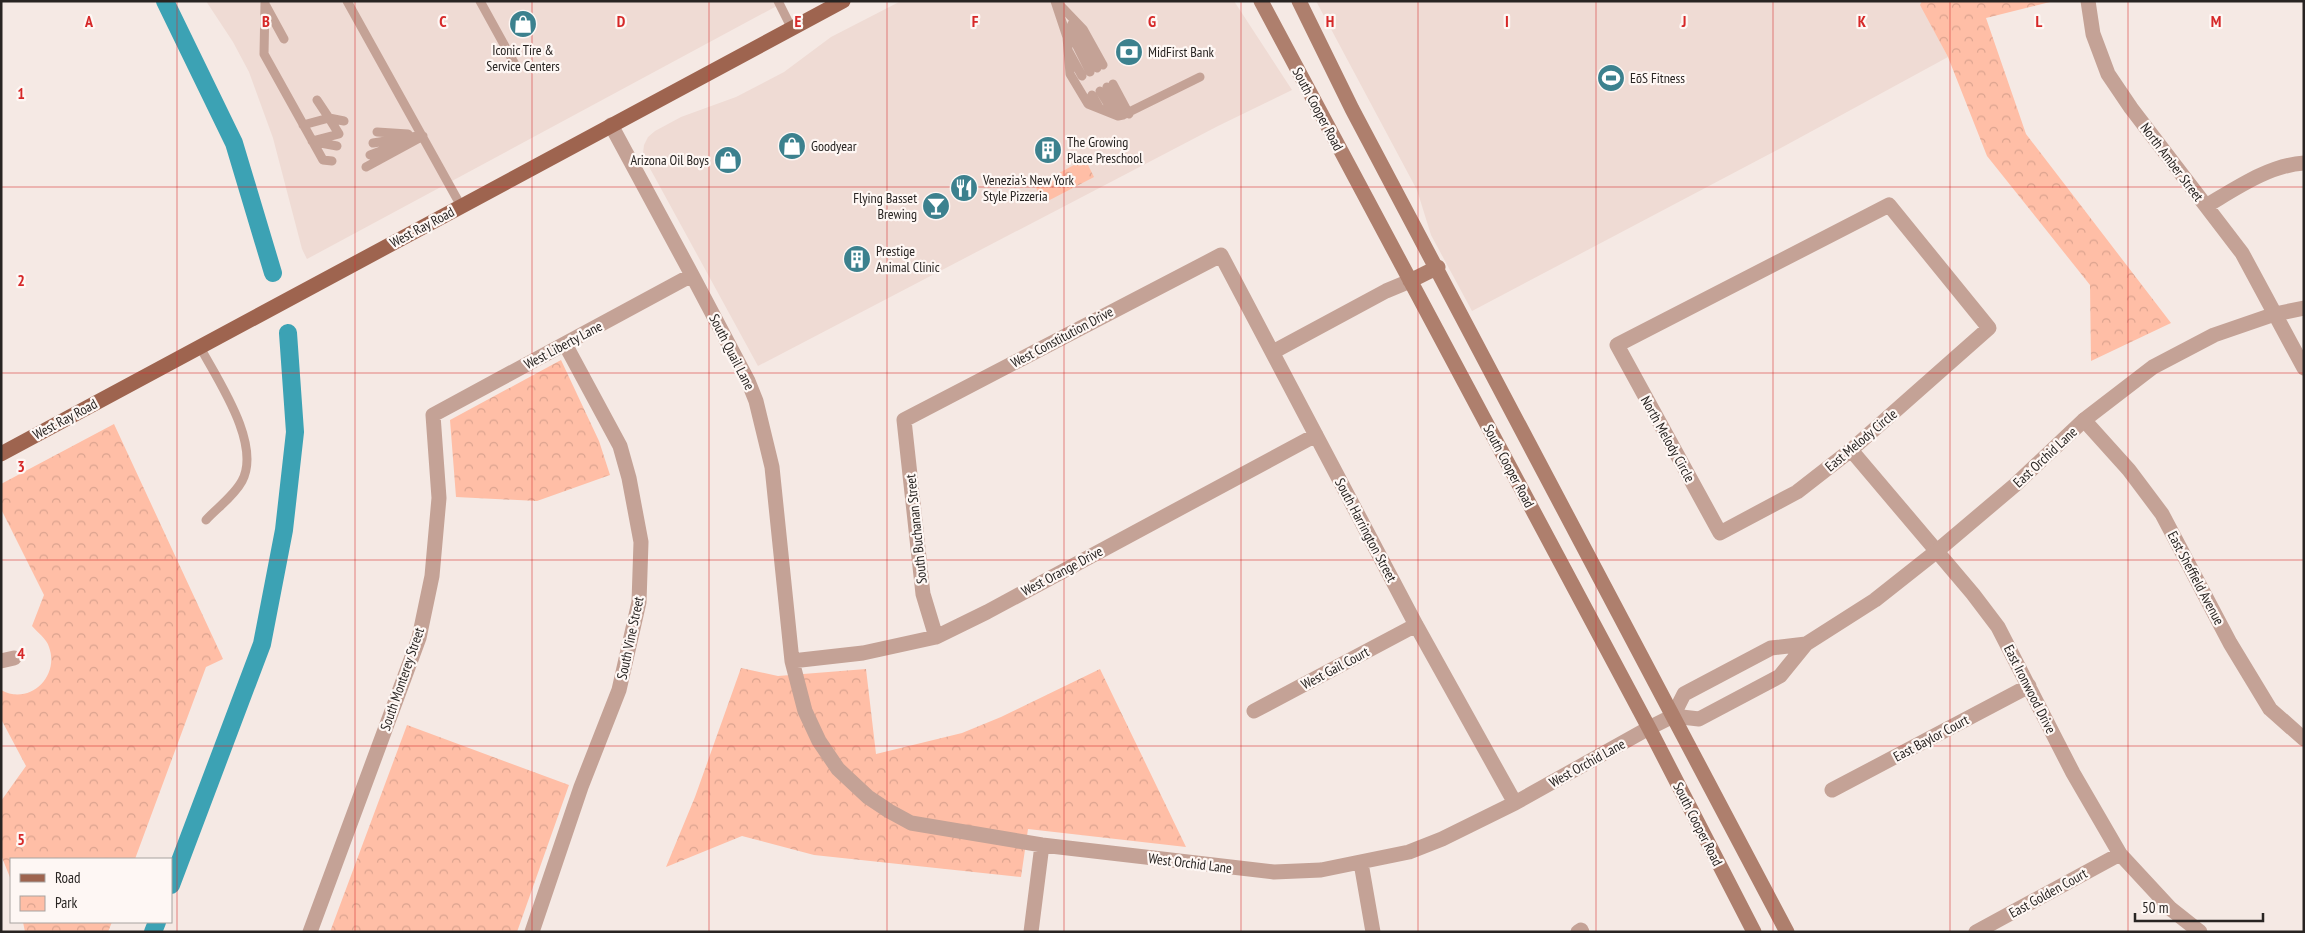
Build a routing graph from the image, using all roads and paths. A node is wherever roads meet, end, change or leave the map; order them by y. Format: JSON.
{"nodes":[{"id":1,"x":347,"y":1,"type":"edge"},
{"id":2,"x":480,"y":1,"type":"edge"},
{"id":3,"x":778,"y":1,"type":"edge"},
{"id":4,"x":843,"y":1,"type":"edge"},
{"id":5,"x":1055,"y":1,"type":"edge"},
{"id":6,"x":1261,"y":1,"type":"edge"},
{"id":7,"x":1299,"y":1,"type":"edge"},
{"id":8,"x":2088,"y":1,"type":"edge"},
{"id":9,"x":264,"y":2,"type":"edge"},
{"id":10,"x":792,"y":29,"type":"junction"},
{"id":11,"x":284,"y":39,"type":"dead end"},
{"id":12,"x":1067,"y":47,"type":"junction"},
{"id":13,"x":517,"y":68,"type":"dead end"},
{"id":14,"x":1093,"y":70,"type":"junction"},
{"id":15,"x":1200,"y":77,"type":"dead end"},
{"id":16,"x":1103,"y":89,"type":"junction"},
{"id":17,"x":317,"y":100,"type":"dead end"},
{"id":18,"x":1100,"y":109,"type":"junction"},
{"id":19,"x":1122,"y":114,"type":"junction"},
{"id":20,"x":329,"y":118,"type":"junction"},
{"id":21,"x":344,"y":121,"type":"dead end"},
{"id":22,"x":303,"y":125,"type":"junction"},
{"id":23,"x":611,"y":125,"type":"junction"},
{"id":24,"x":377,"y":132,"type":"dead end"},
{"id":25,"x":423,"y":136,"type":"junction"},
{"id":26,"x":312,"y":141,"type":"junction"},
{"id":27,"x":373,"y":143,"type":"dead end"},
{"id":28,"x":336,"y":146,"type":"dead end"},
{"id":29,"x":370,"y":155,"type":"dead end"},
{"id":30,"x":332,"y":161,"type":"dead end"},
{"id":31,"x":2304,"y":163,"type":"edge"},
{"id":32,"x":366,"y":167,"type":"dead end"},
{"id":33,"x":461,"y":206,"type":"junction"},
{"id":34,"x":2206,"y":206,"type":"junction"},
{"id":35,"x":1221,"y":255,"type":"joint"},
{"id":36,"x":1438,"y":267,"type":"junction"},
{"id":37,"x":692,"y":275,"type":"junction"},
{"id":38,"x":1410,"y":281,"type":"junction"},
{"id":39,"x":2304,"y":308,"type":"edge"},
{"id":40,"x":2274,"y":314,"type":"junction"},
{"id":41,"x":565,"y":344,"type":"junction"},
{"id":42,"x":1617,"y":345,"type":"joint"},
{"id":43,"x":200,"y":347,"type":"junction"},
{"id":44,"x":1273,"y":352,"type":"junction"},
{"id":45,"x":2304,"y":368,"type":"edge"},
{"id":46,"x":433,"y":415,"type":"joint"},
{"id":47,"x":904,"y":420,"type":"joint"},
{"id":48,"x":2084,"y":420,"type":"junction"},
{"id":49,"x":1316,"y":435,"type":"junction"},
{"id":50,"x":1851,"y":450,"type":"junction"},
{"id":51,"x":1,"y":454,"type":"edge"},
{"id":52,"x":206,"y":520,"type":"dead end"},
{"id":53,"x":1720,"y":533,"type":"joint"},
{"id":54,"x":1937,"y":551,"type":"junction"},
{"id":55,"x":1416,"y":625,"type":"junction"},
{"id":56,"x":936,"y":637,"type":"junction"},
{"id":57,"x":1806,"y":644,"type":"junction"},
{"id":58,"x":792,"y":661,"type":"junction"},
{"id":59,"x":2029,"y":686,"type":"junction"},
{"id":60,"x":1254,"y":711,"type":"dead end"},
{"id":61,"x":1673,"y":716,"type":"junction"},
{"id":62,"x":1649,"y":728,"type":"junction"},
{"id":63,"x":2304,"y":738,"type":"edge"},
{"id":64,"x":1832,"y":790,"type":"dead end"},
{"id":65,"x":1515,"y":802,"type":"junction"},
{"id":66,"x":1042,"y":845,"type":"junction"},
{"id":67,"x":2120,"y":854,"type":"junction"},
{"id":68,"x":1361,"y":863,"type":"junction"},
{"id":69,"x":310,"y":932,"type":"edge"},
{"id":70,"x":532,"y":932,"type":"edge"},
{"id":71,"x":1031,"y":932,"type":"edge"},
{"id":72,"x":1373,"y":932,"type":"edge"},
{"id":73,"x":1754,"y":932,"type":"edge"},
{"id":74,"x":1787,"y":932,"type":"edge"},
{"id":75,"x":1976,"y":932,"type":"edge"},
{"id":76,"x":2200,"y":932,"type":"edge"}],
"edges":[{"from":1,"to":25,"type":"lane"},
{"from":2,"to":13,"type":"lane"},
{"from":3,"to":10,"type":"lane"},
{"from":4,"to":10,"type":"main road","name":"West Ray Road"},
{"from":5,"to":12,"type":"lane"},
{"from":5,"to":14,"type":"lane"},
{"from":5,"to":14,"type":"lane"},
{"from":6,"to":38,"type":"main road","name":"South Cooper Road"},
{"from":7,"to":36,"type":"main road","name":"South Cooper Road"},
{"from":8,"to":34,"type":"street","name":"North Amber Street"},
{"from":9,"to":11,"type":"lane"},
{"from":9,"to":22,"type":"lane"},
{"from":10,"to":23,"type":"main road","name":"West Ray Road"},
{"from":12,"to":14,"type":"lane"},
{"from":12,"to":18,"type":"lane"},
{"from":15,"to":19,"type":"lane"},
{"from":16,"to":18,"type":"lane"},
{"from":16,"to":19,"type":"lane"},
{"from":16,"to":19,"type":"lane"},
{"from":17,"to":20,"type":"lane"},
{"from":18,"to":19,"type":"lane"},
{"from":20,"to":21,"type":"lane"},
{"from":20,"to":22,"type":"lane"},
{"from":20,"to":26,"type":"lane"},
{"from":22,"to":26,"type":"lane"},
{"from":23,"to":33,"type":"main road","name":"West Ray Road"},
{"from":23,"to":37,"type":"street","name":"South Quail Lane"},
{"from":24,"to":25,"type":"lane"},
{"from":25,"to":27,"type":"lane"},
{"from":25,"to":29,"type":"lane"},
{"from":25,"to":32,"type":"lane"},
{"from":25,"to":33,"type":"lane"},
{"from":26,"to":28,"type":"lane"},
{"from":26,"to":30,"type":"lane"},
{"from":31,"to":34,"type":"street"},
{"from":33,"to":43,"type":"main road","name":"West Ray Road"},
{"from":34,"to":40,"type":"street","name":"North Amber Street"},
{"from":35,"to":44,"type":"street","name":"South Harrington Street"},
{"from":35,"to":47,"type":"street","name":"West Constitution Drive"},
{"from":36,"to":38,"type":"main road"},
{"from":36,"to":61,"type":"main road","name":"South Cooper Road"},
{"from":37,"to":41,"type":"street","name":"West Liberty Lane"},
{"from":37,"to":58,"type":"street","name":"South Quail Lane"},
{"from":38,"to":44,"type":"street"},
{"from":38,"to":62,"type":"main road","name":"South Cooper Road"},
{"from":39,"to":40,"type":"street","name":"East Orchid Lane"},
{"from":40,"to":45,"type":"street","name":"North Amber Street"},
{"from":40,"to":48,"type":"street","name":"East Orchid Lane"},
{"from":41,"to":46,"type":"street","name":"West Liberty Lane"},
{"from":41,"to":70,"type":"street","name":"South Vine Street"},
{"from":42,"to":50,"type":"street","name":"East Melody Circle"},
{"from":42,"to":53,"type":"street","name":"North Melody Circle"},
{"from":43,"to":51,"type":"main road","name":"West Ray Road"},
{"from":43,"to":52,"type":"lane"},
{"from":44,"to":49,"type":"street","name":"South Harrington Street"},
{"from":46,"to":69,"type":"street","name":"South Monterey Street"},
{"from":47,"to":56,"type":"street","name":"South Buchanan Street"},
{"from":48,"to":54,"type":"street","name":"East Orchid Lane"},
{"from":48,"to":63,"type":"street","name":"East Sheffield Avenue"},
{"from":49,"to":55,"type":"street","name":"South Harrington Street"},
{"from":49,"to":56,"type":"street","name":"West Orange Drive"},
{"from":50,"to":53,"type":"street","name":"East Melody Circle"},
{"from":50,"to":54,"type":"street","name":"East Ironwood Drive"},
{"from":54,"to":57,"type":"street","name":"East Orchid Lane"},
{"from":54,"to":59,"type":"street","name":"East Ironwood Drive"},
{"from":55,"to":60,"type":"street","name":"West Gail Court"},
{"from":55,"to":65,"type":"street","name":"South Harrington Street"},
{"from":56,"to":58,"type":"street","name":"West Orange Drive"},
{"from":57,"to":61,"type":"street","name":"East Orchid Lane"},
{"from":57,"to":61,"type":"street","name":"East Orchid Lane"},
{"from":58,"to":66,"type":"street","name":"West Orchid Lane"},
{"from":59,"to":64,"type":"street","name":"East Baylor Court"},
{"from":59,"to":67,"type":"street","name":"East Ironwood Drive"},
{"from":61,"to":62,"type":"street"},
{"from":61,"to":74,"type":"main road","name":"South Cooper Road"},
{"from":62,"to":65,"type":"street","name":"West Orchid Lane"},
{"from":62,"to":73,"type":"main road","name":"South Cooper Road"},
{"from":65,"to":68,"type":"street","name":"West Orchid Lane"},
{"from":66,"to":68,"type":"street","name":"West Orchid Lane"},
{"from":66,"to":71,"type":"street"},
{"from":67,"to":75,"type":"street","name":"East Golden Court"},
{"from":67,"to":76,"type":"street","name":"East Ironwood Drive"},
{"from":68,"to":72,"type":"street"}]}
